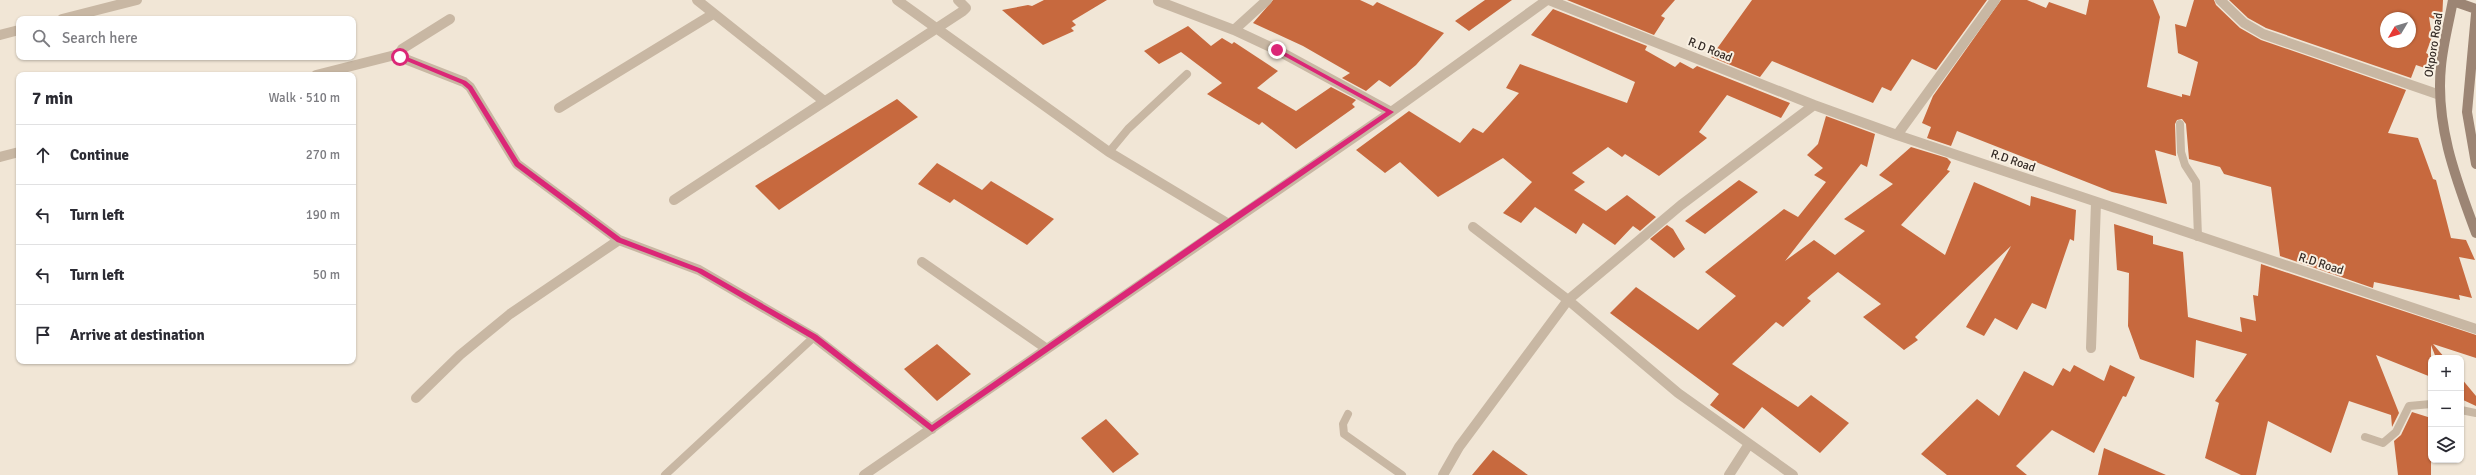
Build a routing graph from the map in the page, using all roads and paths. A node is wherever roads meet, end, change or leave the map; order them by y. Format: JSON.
{"nodes":[{"id":1,"x":137,"y":0,"type":"edge"},
{"id":2,"x":697,"y":0,"type":"edge"},
{"id":3,"x":897,"y":0,"type":"edge"},
{"id":4,"x":958,"y":0,"type":"edge"},
{"id":5,"x":1267,"y":0,"type":"edge"},
{"id":6,"x":1548,"y":0,"type":"edge"},
{"id":7,"x":1995,"y":0,"type":"edge"},
{"id":8,"x":2220,"y":0,"type":"edge"},
{"id":9,"x":2453,"y":0,"type":"edge"},
{"id":10,"x":1158,"y":1,"type":"dead end"},
{"id":11,"x":1563,"y":3,"type":"edge"},
{"id":12,"x":2476,"y":9,"type":"edge"},
{"id":13,"x":713,"y":14,"type":"junction"},
{"id":14,"x":2476,"y":14,"type":"edge"},
{"id":15,"x":74,"y":16,"type":"edge"},
{"id":16,"x":450,"y":19,"type":"dead end"},
{"id":17,"x":1234,"y":30,"type":"junction"},
{"id":18,"x":16,"y":31,"type":"edge"},
{"id":19,"x":0,"y":35,"type":"edge"},
{"id":20,"x":399,"y":54,"type":"junction"},
{"id":21,"x":328,"y":72,"type":"edge"},
{"id":22,"x":1187,"y":74,"type":"dead end"},
{"id":23,"x":2472,"y":93,"type":"edge"},
{"id":24,"x":2440,"y":95,"type":"junction"},
{"id":25,"x":824,"y":101,"type":"junction"},
{"id":26,"x":1814,"y":105,"type":"junction"},
{"id":27,"x":559,"y":108,"type":"dead end"},
{"id":28,"x":1391,"y":112,"type":"junction"},
{"id":29,"x":2180,"y":124,"type":"dead end"},
{"id":30,"x":1898,"y":135,"type":"junction"},
{"id":31,"x":1109,"y":152,"type":"junction"},
{"id":32,"x":16,"y":153,"type":"edge"},
{"id":33,"x":0,"y":157,"type":"edge"},
{"id":34,"x":2476,"y":164,"type":"edge"},
{"id":35,"x":674,"y":200,"type":"dead end"},
{"id":36,"x":2096,"y":202,"type":"junction"},
{"id":37,"x":1227,"y":222,"type":"junction"},
{"id":38,"x":1473,"y":227,"type":"dead end"},
{"id":39,"x":2476,"y":233,"type":"edge"},
{"id":40,"x":2198,"y":236,"type":"junction"},
{"id":41,"x":619,"y":240,"type":"junction"},
{"id":42,"x":922,"y":262,"type":"dead end"},
{"id":43,"x":1568,"y":300,"type":"junction"},
{"id":44,"x":2476,"y":330,"type":"edge"},
{"id":45,"x":814,"y":337,"type":"junction"},
{"id":46,"x":2091,"y":348,"type":"dead end"},
{"id":47,"x":1047,"y":350,"type":"junction"},
{"id":48,"x":416,"y":398,"type":"dead end"},
{"id":49,"x":2428,"y":404,"type":"edge"},
{"id":50,"x":2464,"y":411,"type":"edge"},
{"id":51,"x":2476,"y":413,"type":"edge"},
{"id":52,"x":1348,"y":414,"type":"dead end"},
{"id":53,"x":932,"y":429,"type":"junction"},
{"id":54,"x":2365,"y":437,"type":"dead end"},
{"id":55,"x":1749,"y":444,"type":"junction"},
{"id":56,"x":665,"y":475,"type":"edge"},
{"id":57,"x":864,"y":475,"type":"edge"},
{"id":58,"x":1402,"y":475,"type":"edge"},
{"id":59,"x":1443,"y":475,"type":"edge"},
{"id":60,"x":1729,"y":475,"type":"edge"},
{"id":61,"x":1793,"y":475,"type":"edge"}],
"edges":[{"from":1,"to":15,"type":"street"},
{"from":2,"to":13,"type":"street"},
{"from":3,"to":31,"type":"street"},
{"from":4,"to":25,"type":"street"},
{"from":5,"to":17,"type":"street"},
{"from":6,"to":11,"type":"street","name":"R.D Road"},
{"from":6,"to":28,"type":"street"},
{"from":7,"to":30,"type":"street"},
{"from":8,"to":24,"type":"street"},
{"from":9,"to":12,"type":"main road"},
{"from":9,"to":24,"type":"main road","name":"Okporo Road"},
{"from":10,"to":17,"type":"street"},
{"from":11,"to":26,"type":"street","name":"R.D Road"},
{"from":13,"to":25,"type":"street"},
{"from":13,"to":27,"type":"street"},
{"from":14,"to":23,"type":"main road"},
{"from":16,"to":20,"type":"street"},
{"from":17,"to":28,"type":"street"},
{"from":18,"to":19,"type":"street"},
{"from":20,"to":21,"type":"street"},
{"from":20,"to":41,"type":"street"},
{"from":22,"to":31,"type":"lane"},
{"from":23,"to":34,"type":"main road"},
{"from":24,"to":39,"type":"main road","name":"Okporo Road"},
{"from":25,"to":35,"type":"street"},
{"from":26,"to":30,"type":"street","name":"R.D Road"},
{"from":26,"to":43,"type":"street"},
{"from":28,"to":37,"type":"street"},
{"from":29,"to":40,"type":"lane"},
{"from":30,"to":36,"type":"street","name":"R.D Road"},
{"from":31,"to":37,"type":"street"},
{"from":32,"to":33,"type":"street"},
{"from":36,"to":40,"type":"street","name":"R.D Road"},
{"from":36,"to":46,"type":"street"},
{"from":37,"to":47,"type":"street"},
{"from":38,"to":43,"type":"street"},
{"from":40,"to":44,"type":"street","name":"R.D Road"},
{"from":41,"to":45,"type":"street"},
{"from":41,"to":48,"type":"street"},
{"from":42,"to":47,"type":"street"},
{"from":43,"to":55,"type":"street"},
{"from":43,"to":59,"type":"street"},
{"from":45,"to":53,"type":"street"},
{"from":45,"to":56,"type":"lane"},
{"from":47,"to":53,"type":"street"},
{"from":49,"to":54,"type":"lane"},
{"from":50,"to":51,"type":"lane"},
{"from":52,"to":58,"type":"lane"},
{"from":53,"to":57,"type":"street"},
{"from":55,"to":60,"type":"street"},
{"from":55,"to":61,"type":"street"}]}
